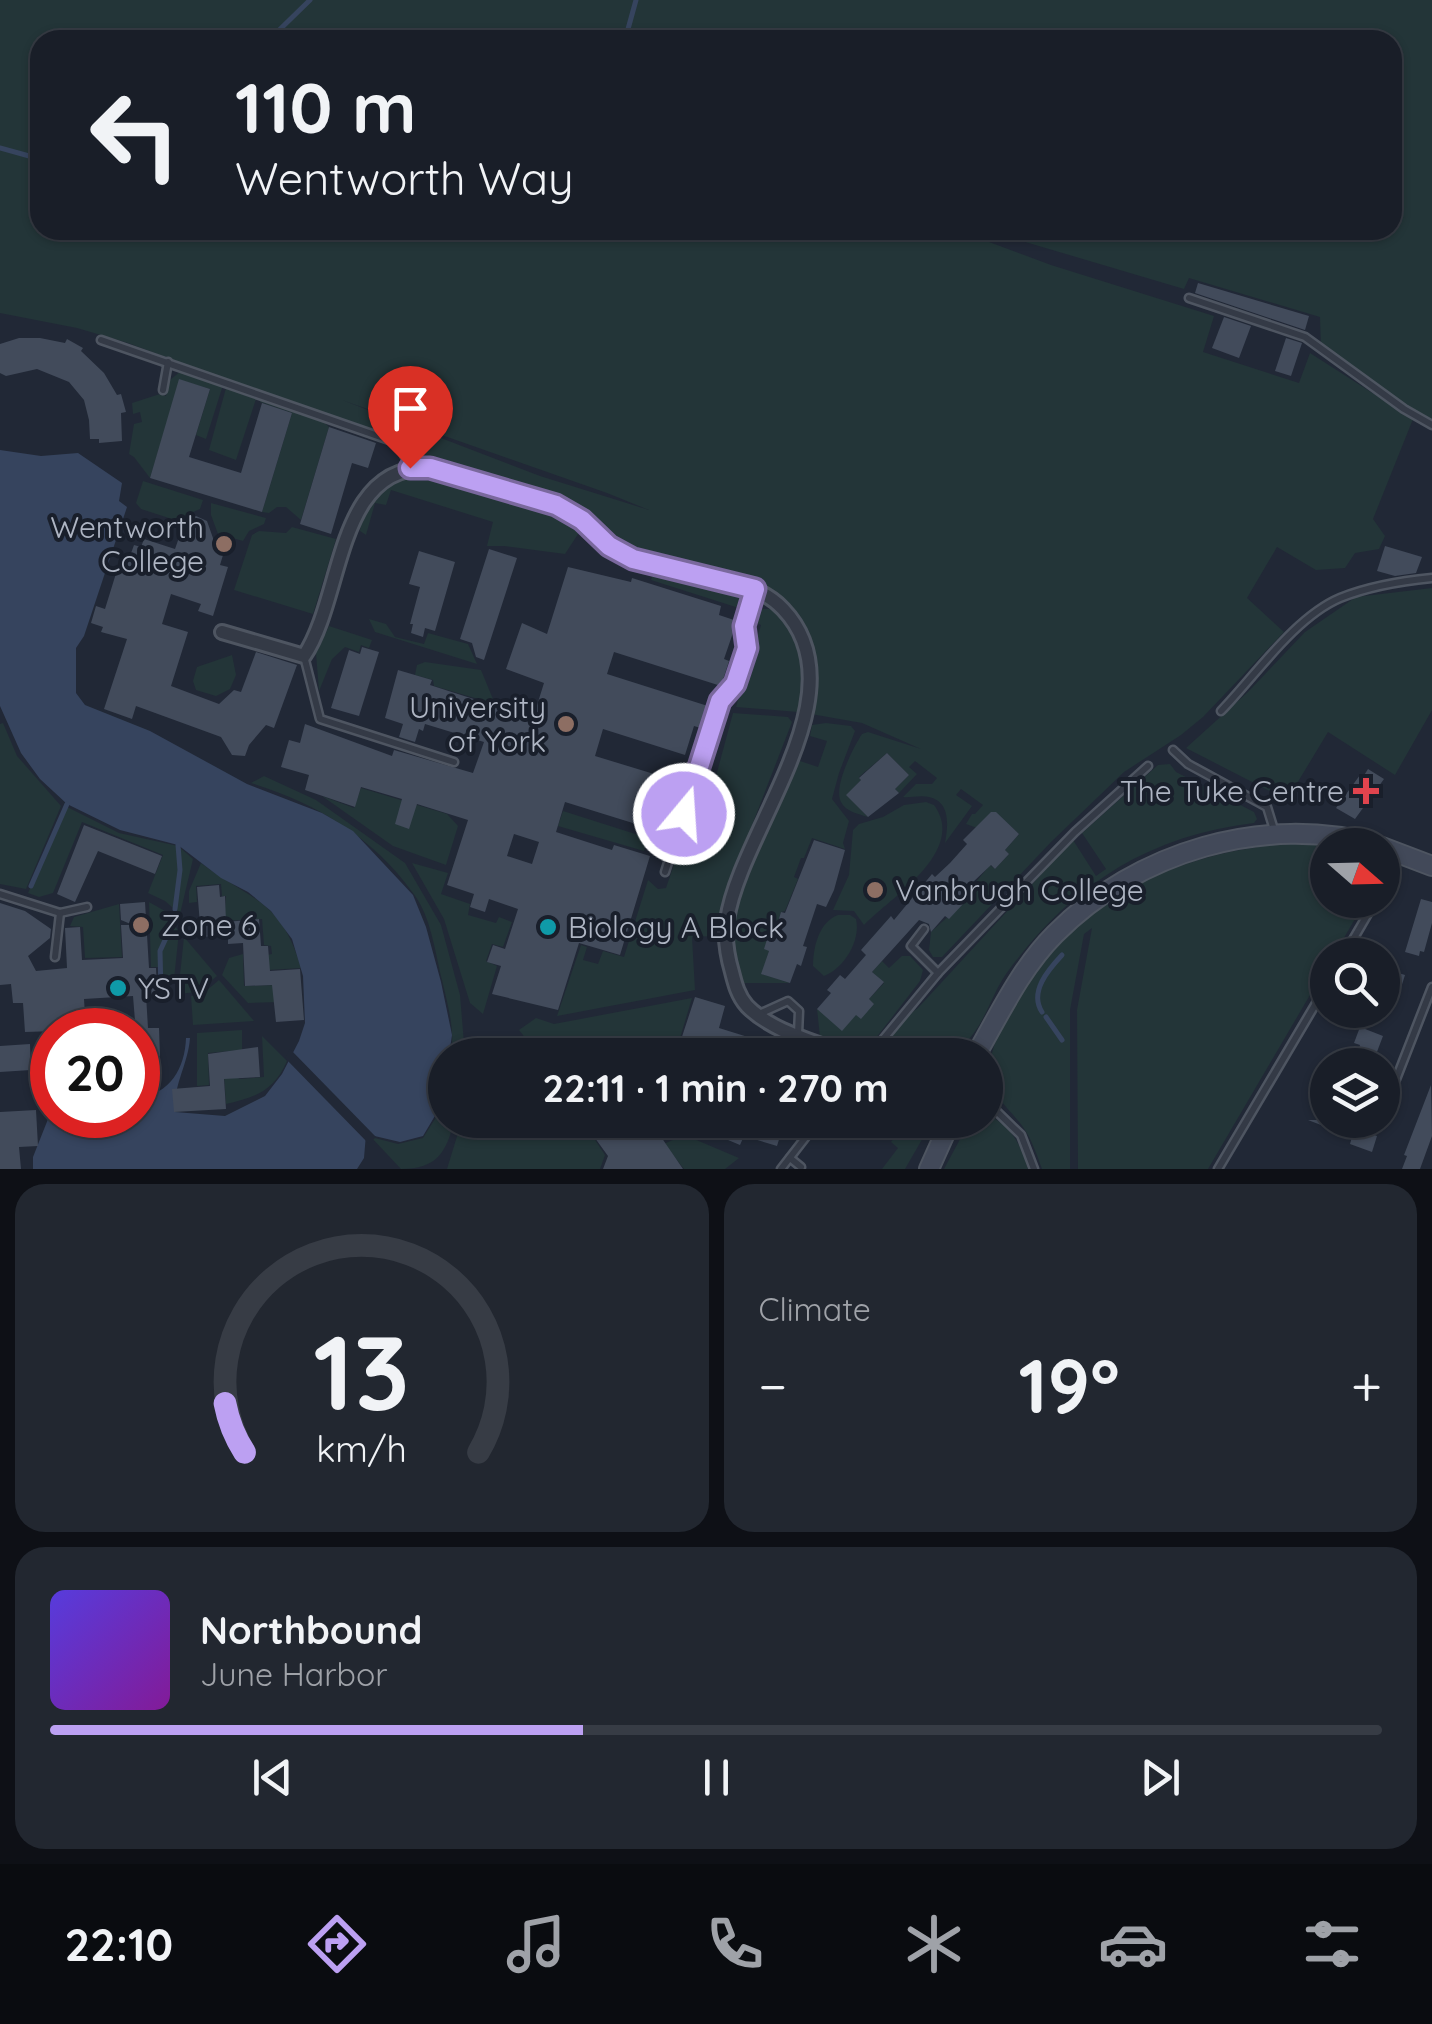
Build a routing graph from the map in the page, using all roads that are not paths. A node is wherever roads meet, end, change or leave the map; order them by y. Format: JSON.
{"nodes":[{"id":1,"x":1189,"y":298,"type":"dead end"},
{"id":2,"x":101,"y":340,"type":"dead end"},
{"id":3,"x":168,"y":362,"type":"junction"},
{"id":4,"x":162,"y":390,"type":"dead end"},
{"id":5,"x":1432,"y":425,"type":"edge"},
{"id":6,"x":410,"y":468,"type":"junction"},
{"id":7,"x":1432,"y":578,"type":"edge"},
{"id":8,"x":755,"y":589,"type":"junction"},
{"id":9,"x":222,"y":632,"type":"dead end"},
{"id":10,"x":304,"y":656,"type":"junction"},
{"id":11,"x":1221,"y":711,"type":"dead end"},
{"id":12,"x":1174,"y":750,"type":"dead end"},
{"id":13,"x":454,"y":762,"type":"dead end"},
{"id":14,"x":1148,"y":766,"type":"dead end"},
{"id":15,"x":1276,"y":834,"type":"junction"},
{"id":16,"x":1310,"y":835,"type":"edge"},
{"id":17,"x":658,"y":848,"type":"dead end"},
{"id":18,"x":672,"y":852,"type":"junction"},
{"id":19,"x":1402,"y":853,"type":"joint"},
{"id":20,"x":1400,"y":857,"type":"edge"},
{"id":21,"x":1432,"y":866,"type":"edge"},
{"id":22,"x":665,"y":872,"type":"dead end"},
{"id":23,"x":0,"y":894,"type":"edge"},
{"id":24,"x":87,"y":907,"type":"dead end"},
{"id":25,"x":60,"y":913,"type":"junction"},
{"id":26,"x":924,"y":929,"type":"dead end"},
{"id":27,"x":56,"y":958,"type":"dead end"},
{"id":28,"x":938,"y":973,"type":"junction"},
{"id":29,"x":1432,"y":987,"type":"edge"},
{"id":30,"x":1310,"y":1013,"type":"edge"},
{"id":31,"x":757,"y":1014,"type":"junction"},
{"id":32,"x":798,"y":1034,"type":"junction"},
{"id":33,"x":808,"y":1038,"type":"edge"},
{"id":34,"x":884,"y":1038,"type":"edge"},
{"id":35,"x":986,"y":1038,"type":"edge"},
{"id":36,"x":1400,"y":1069,"type":"edge"},
{"id":37,"x":1003,"y":1117,"type":"edge"},
{"id":38,"x":805,"y":1138,"type":"edge"},
{"id":39,"x":943,"y":1138,"type":"edge"},
{"id":40,"x":790,"y":1158,"type":"junction"},
{"id":41,"x":801,"y":1167,"type":"edge"},
{"id":42,"x":781,"y":1169,"type":"edge"},
{"id":43,"x":929,"y":1169,"type":"edge"},
{"id":44,"x":1034,"y":1169,"type":"edge"},
{"id":45,"x":1218,"y":1169,"type":"edge"}],
"edges":[{"from":1,"to":5,"type":"lane"},
{"from":2,"to":3,"type":"lane"},
{"from":3,"to":4,"type":"lane"},
{"from":3,"to":6,"type":"lane"},
{"from":6,"to":8,"type":"street"},
{"from":6,"to":10,"type":"street"},
{"from":7,"to":11,"type":"lane"},
{"from":8,"to":18,"type":"lane"},
{"from":8,"to":31,"type":"street"},
{"from":9,"to":10,"type":"street"},
{"from":10,"to":13,"type":"lane"},
{"from":12,"to":15,"type":"lane"},
{"from":14,"to":28,"type":"lane"},
{"from":15,"to":16,"type":"street"},
{"from":15,"to":35,"type":"street"},
{"from":17,"to":18,"type":"lane"},
{"from":18,"to":22,"type":"lane"},
{"from":19,"to":20,"type":"lane"},
{"from":19,"to":21,"type":"street"},
{"from":23,"to":25,"type":"lane"},
{"from":24,"to":25,"type":"lane"},
{"from":25,"to":27,"type":"lane"},
{"from":26,"to":28,"type":"lane"},
{"from":28,"to":34,"type":"lane"},
{"from":29,"to":36,"type":"lane"},
{"from":30,"to":45,"type":"lane"},
{"from":31,"to":32,"type":"street"},
{"from":31,"to":32,"type":"lane"},
{"from":32,"to":33,"type":"street"},
{"from":37,"to":44,"type":"lane"},
{"from":38,"to":40,"type":"lane"},
{"from":39,"to":43,"type":"street"},
{"from":40,"to":41,"type":"lane"},
{"from":40,"to":42,"type":"lane"}]}
